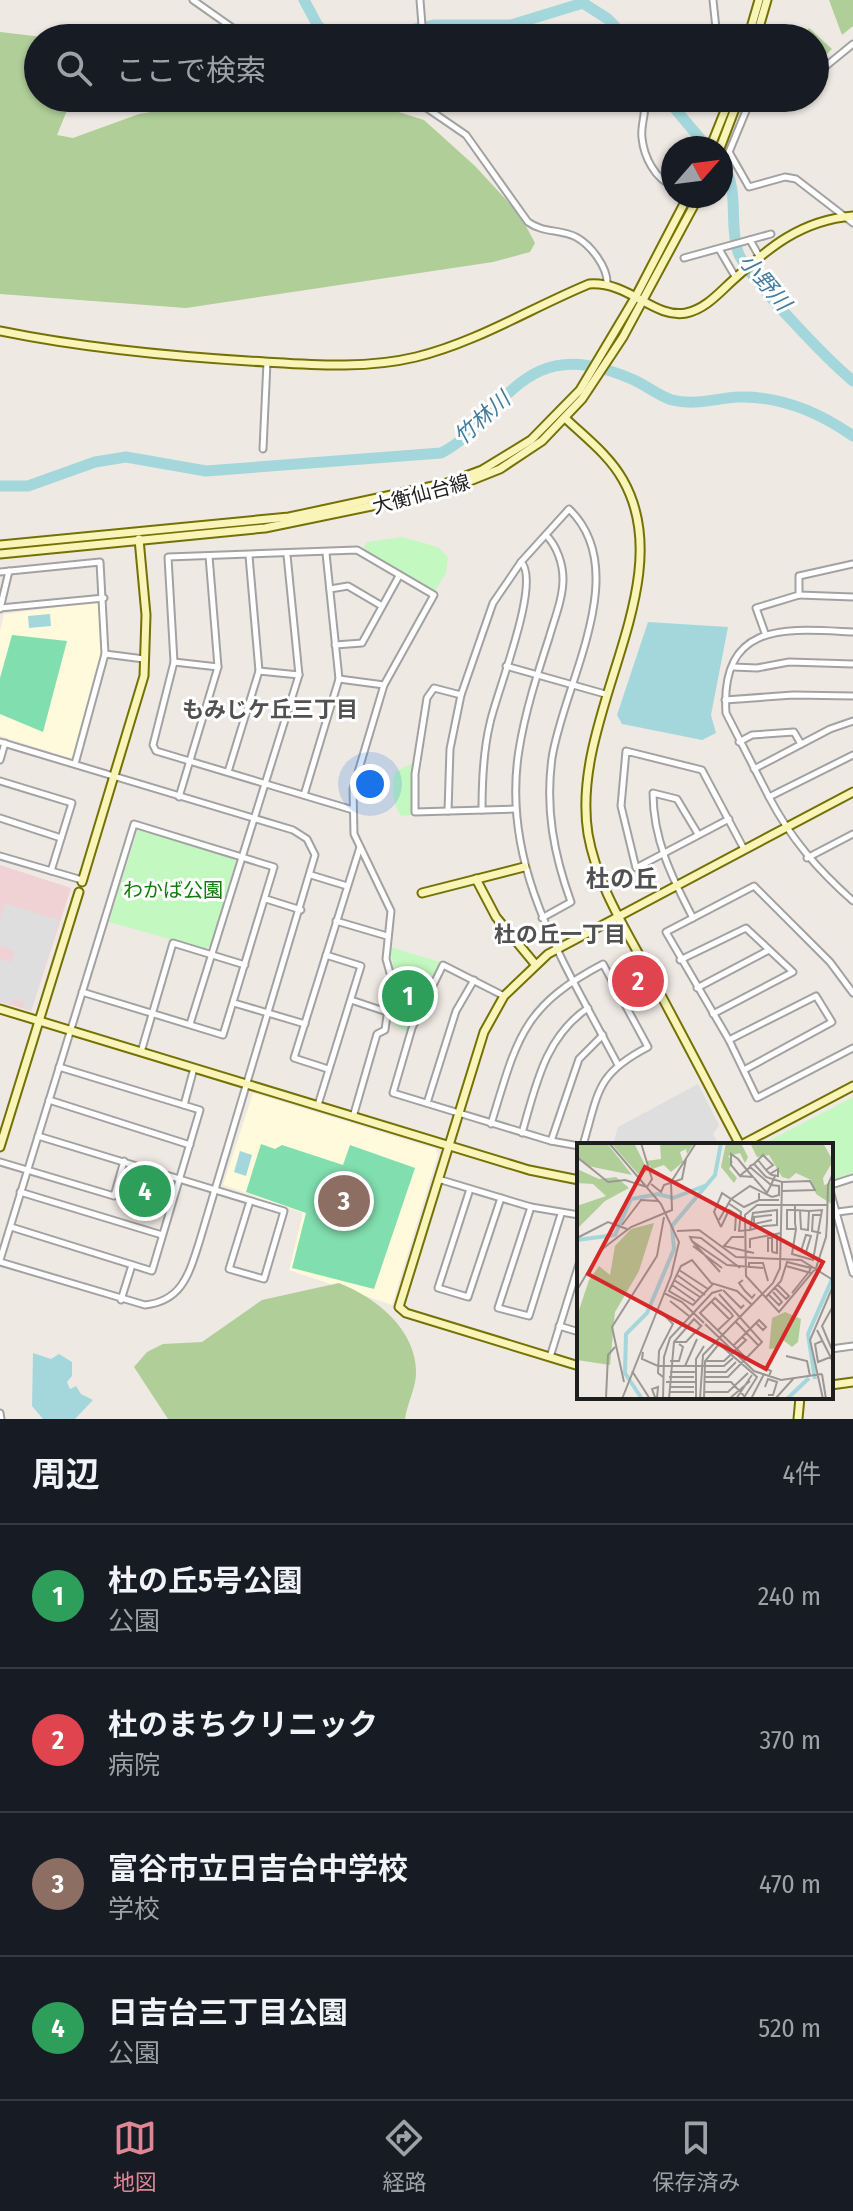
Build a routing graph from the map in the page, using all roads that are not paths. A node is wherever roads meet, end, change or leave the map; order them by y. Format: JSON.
{"nodes":[{"id":1,"x":193,"y":0,"type":"edge"},
{"id":2,"x":420,"y":0,"type":"edge"},
{"id":3,"x":713,"y":0,"type":"edge"},
{"id":4,"x":759,"y":0,"type":"edge"},
{"id":5,"x":767,"y":0,"type":"edge"},
{"id":6,"x":227,"y":24,"type":"edge"},
{"id":7,"x":423,"y":24,"type":"edge"},
{"id":8,"x":716,"y":24,"type":"edge"},
{"id":9,"x":752,"y":24,"type":"edge"},
{"id":10,"x":760,"y":24,"type":"edge"},
{"id":11,"x":853,"y":44,"type":"edge"},
{"id":12,"x":829,"y":64,"type":"edge"},
{"id":13,"x":432,"y":112,"type":"edge"},
{"id":14,"x":645,"y":112,"type":"edge"},
{"id":15,"x":725,"y":112,"type":"edge"},
{"id":16,"x":732,"y":112,"type":"edge"},
{"id":17,"x":746,"y":112,"type":"edge"},
{"id":18,"x":718,"y":136,"type":"edge"},
{"id":19,"x":720,"y":136,"type":"edge"},
{"id":20,"x":661,"y":179,"type":"edge"},
{"id":21,"x":682,"y":208,"type":"edge"},
{"id":22,"x":692,"y":208,"type":"edge"},
{"id":23,"x":849,"y":216,"type":"edge"},
{"id":24,"x":853,"y":223,"type":"edge"},
{"id":25,"x":771,"y":234,"type":"dead end"},
{"id":26,"x":747,"y":241,"type":"junction"},
{"id":27,"x":721,"y":249,"type":"junction"},
{"id":28,"x":684,"y":258,"type":"dead end"},
{"id":29,"x":757,"y":258,"type":"junction"},
{"id":30,"x":738,"y":276,"type":"junction"},
{"id":31,"x":607,"y":282,"type":"junction"},
{"id":32,"x":639,"y":298,"type":"junction"},
{"id":33,"x":0,"y":331,"type":"edge"},
{"id":34,"x":267,"y":362,"type":"junction"},
{"id":35,"x":563,"y":416,"type":"junction"},
{"id":36,"x":263,"y":449,"type":"dead end"},
{"id":37,"x":546,"y":535,"type":"junction"},
{"id":38,"x":139,"y":537,"type":"junction"},
{"id":39,"x":0,"y":545,"type":"edge"},
{"id":40,"x":326,"y":553,"type":"junction"},
{"id":41,"x":0,"y":554,"type":"edge"},
{"id":42,"x":287,"y":555,"type":"junction"},
{"id":43,"x":209,"y":556,"type":"junction"},
{"id":44,"x":249,"y":556,"type":"junction"},
{"id":45,"x":521,"y":562,"type":"junction"},
{"id":46,"x":853,"y":564,"type":"edge"},
{"id":47,"x":9,"y":571,"type":"junction"},
{"id":48,"x":0,"y":572,"type":"edge"},
{"id":49,"x":399,"y":576,"type":"junction"},
{"id":50,"x":330,"y":589,"type":"junction"},
{"id":51,"x":799,"y":595,"type":"junction"},
{"id":52,"x":853,"y":597,"type":"edge"},
{"id":53,"x":104,"y":598,"type":"junction"},
{"id":54,"x":382,"y":606,"type":"junction"},
{"id":55,"x":0,"y":609,"type":"edge"},
{"id":56,"x":853,"y":632,"type":"edge"},
{"id":57,"x":765,"y":633,"type":"junction"},
{"id":58,"x":335,"y":645,"type":"junction"},
{"id":59,"x":105,"y":654,"type":"junction"},
{"id":60,"x":146,"y":659,"type":"junction"},
{"id":61,"x":174,"y":662,"type":"junction"},
{"id":62,"x":853,"y":664,"type":"edge"},
{"id":63,"x":506,"y":666,"type":"junction"},
{"id":64,"x":218,"y":667,"type":"junction"},
{"id":65,"x":733,"y":667,"type":"junction"},
{"id":66,"x":259,"y":671,"type":"junction"},
{"id":67,"x":299,"y":675,"type":"junction"},
{"id":68,"x":537,"y":675,"type":"junction"},
{"id":69,"x":339,"y":679,"type":"junction"},
{"id":70,"x":384,"y":685,"type":"junction"},
{"id":71,"x":571,"y":685,"type":"junction"},
{"id":72,"x":605,"y":694,"type":"junction"},
{"id":73,"x":461,"y":695,"type":"junction"},
{"id":74,"x":853,"y":696,"type":"edge"},
{"id":75,"x":725,"y":700,"type":"junction"},
{"id":76,"x":853,"y":721,"type":"edge"},
{"id":77,"x":2,"y":742,"type":"edge"},
{"id":78,"x":739,"y":742,"type":"junction"},
{"id":79,"x":801,"y":744,"type":"junction"},
{"id":80,"x":853,"y":755,"type":"edge"},
{"id":81,"x":0,"y":760,"type":"edge"},
{"id":82,"x":190,"y":761,"type":"junction"},
{"id":83,"x":75,"y":764,"type":"junction"},
{"id":84,"x":754,"y":769,"type":"junction"},
{"id":85,"x":228,"y":772,"type":"junction"},
{"id":86,"x":114,"y":777,"type":"junction"},
{"id":87,"x":0,"y":781,"type":"edge"},
{"id":88,"x":265,"y":784,"type":"junction"},
{"id":89,"x":853,"y":792,"type":"edge"},
{"id":90,"x":304,"y":795,"type":"junction"},
{"id":91,"x":179,"y":797,"type":"junction"},
{"id":92,"x":769,"y":797,"type":"junction"},
{"id":93,"x":515,"y":809,"type":"junction"},
{"id":94,"x":353,"y":810,"type":"junction"},
{"id":95,"x":482,"y":810,"type":"junction"},
{"id":96,"x":448,"y":811,"type":"junction"},
{"id":97,"x":0,"y":818,"type":"edge"},
{"id":98,"x":253,"y":819,"type":"junction"},
{"id":99,"x":729,"y":819,"type":"junction"},
{"id":100,"x":785,"y":828,"type":"junction"},
{"id":101,"x":698,"y":834,"type":"junction"},
{"id":102,"x":853,"y":834,"type":"edge"},
{"id":103,"x":61,"y":838,"type":"junction"},
{"id":104,"x":360,"y":846,"type":"junction"},
{"id":105,"x":744,"y":849,"type":"junction"},
{"id":106,"x":663,"y":853,"type":"junction"},
{"id":107,"x":0,"y":856,"type":"edge"},
{"id":108,"x":241,"y":856,"type":"junction"},
{"id":109,"x":807,"y":858,"type":"junction"},
{"id":110,"x":524,"y":867,"type":"junction"},
{"id":111,"x":51,"y":871,"type":"junction"},
{"id":112,"x":311,"y":875,"type":"junction"},
{"id":113,"x":476,"y":879,"type":"junction"},
{"id":114,"x":82,"y":881,"type":"joint"},
{"id":115,"x":676,"y":885,"type":"junction"},
{"id":116,"x":347,"y":886,"type":"junction"},
{"id":117,"x":79,"y":892,"type":"dead end"},
{"id":118,"x":422,"y":893,"type":"dead end"},
{"id":119,"x":266,"y":899,"type":"junction"},
{"id":120,"x":853,"y":901,"type":"edge"},
{"id":121,"x":301,"y":910,"type":"junction"},
{"id":122,"x":618,"y":916,"type":"junction"},
{"id":123,"x":542,"y":918,"type":"junction"},
{"id":124,"x":693,"y":918,"type":"junction"},
{"id":125,"x":336,"y":921,"type":"junction"},
{"id":126,"x":387,"y":936,"type":"junction"},
{"id":127,"x":557,"y":949,"type":"junction"},
{"id":128,"x":769,"y":950,"type":"junction"},
{"id":129,"x":211,"y":954,"type":"junction"},
{"id":130,"x":326,"y":955,"type":"junction"},
{"id":131,"x":680,"y":960,"type":"junction"},
{"id":132,"x":535,"y":964,"type":"junction"},
{"id":133,"x":245,"y":965,"type":"junction"},
{"id":134,"x":474,"y":980,"type":"junction"},
{"id":135,"x":574,"y":980,"type":"junction"},
{"id":136,"x":697,"y":988,"type":"junction"},
{"id":137,"x":82,"y":992,"type":"junction"},
{"id":138,"x":853,"y":993,"type":"edge"},
{"id":139,"x":504,"y":996,"type":"junction"},
{"id":140,"x":351,"y":1000,"type":"junction"},
{"id":141,"x":234,"y":1003,"type":"junction"},
{"id":142,"x":588,"y":1008,"type":"junction"},
{"id":143,"x":0,"y":1009,"type":"edge"},
{"id":144,"x":152,"y":1013,"type":"junction"},
{"id":145,"x":269,"y":1013,"type":"junction"},
{"id":146,"x":390,"y":1013,"type":"junction"},
{"id":147,"x":713,"y":1014,"type":"junction"},
{"id":148,"x":38,"y":1021,"type":"junction"},
{"id":149,"x":190,"y":1024,"type":"junction"},
{"id":150,"x":305,"y":1024,"type":"junction"},
{"id":151,"x":71,"y":1030,"type":"junction"},
{"id":152,"x":603,"y":1035,"type":"junction"},
{"id":153,"x":729,"y":1040,"type":"junction"},
{"id":154,"x":853,"y":1048,"type":"edge"},
{"id":155,"x":141,"y":1052,"type":"junction"},
{"id":156,"x":617,"y":1063,"type":"junction"},
{"id":157,"x":59,"y":1067,"type":"junction"},
{"id":158,"x":194,"y":1068,"type":"junction"},
{"id":159,"x":328,"y":1069,"type":"junction"},
{"id":160,"x":744,"y":1070,"type":"junction"},
{"id":161,"x":247,"y":1083,"type":"junction"},
{"id":162,"x":853,"y":1086,"type":"edge"},
{"id":163,"x":49,"y":1100,"type":"junction"},
{"id":164,"x":427,"y":1103,"type":"junction"},
{"id":165,"x":184,"y":1105,"type":"junction"},
{"id":166,"x":318,"y":1105,"type":"junction"},
{"id":167,"x":458,"y":1113,"type":"junction"},
{"id":168,"x":353,"y":1117,"type":"junction"},
{"id":169,"x":491,"y":1124,"type":"junction"},
{"id":170,"x":522,"y":1133,"type":"junction"},
{"id":171,"x":38,"y":1136,"type":"junction"},
{"id":172,"x":551,"y":1141,"type":"junction"},
{"id":173,"x":582,"y":1143,"type":"edge"},
{"id":174,"x":740,"y":1143,"type":"edge"},
{"id":175,"x":745,"y":1143,"type":"edge"},
{"id":176,"x":190,"y":1145,"type":"junction"},
{"id":177,"x":447,"y":1145,"type":"junction"},
{"id":178,"x":577,"y":1145,"type":"edge"},
{"id":179,"x":0,"y":1147,"type":"edge"},
{"id":180,"x":124,"y":1161,"type":"junction"},
{"id":181,"x":0,"y":1162,"type":"edge"},
{"id":182,"x":26,"y":1170,"type":"junction"},
{"id":183,"x":853,"y":1178,"type":"edge"},
{"id":184,"x":179,"y":1179,"type":"junction"},
{"id":185,"x":438,"y":1179,"type":"junction"},
{"id":186,"x":577,"y":1179,"type":"edge"},
{"id":187,"x":833,"y":1184,"type":"edge"},
{"id":188,"x":470,"y":1189,"type":"junction"},
{"id":189,"x":215,"y":1190,"type":"junction"},
{"id":190,"x":20,"y":1192,"type":"junction"},
{"id":191,"x":501,"y":1198,"type":"junction"},
{"id":192,"x":833,"y":1199,"type":"edge"},
{"id":193,"x":250,"y":1201,"type":"junction"},
{"id":194,"x":531,"y":1207,"type":"junction"},
{"id":195,"x":853,"y":1210,"type":"edge"},
{"id":196,"x":838,"y":1212,"type":"junction"},
{"id":197,"x":561,"y":1214,"type":"junction"},
{"id":198,"x":577,"y":1215,"type":"edge"},
{"id":199,"x":11,"y":1227,"type":"junction"},
{"id":200,"x":162,"y":1235,"type":"junction"},
{"id":201,"x":850,"y":1245,"type":"edge"},
{"id":202,"x":0,"y":1261,"type":"edge"},
{"id":203,"x":132,"y":1265,"type":"junction"},
{"id":204,"x":577,"y":1270,"type":"edge"},
{"id":205,"x":853,"y":1273,"type":"edge"},
{"id":206,"x":121,"y":1300,"type":"junction"},
{"id":207,"x":559,"y":1326,"type":"junction"},
{"id":208,"x":577,"y":1331,"type":"edge"},
{"id":209,"x":853,"y":1346,"type":"edge"},
{"id":210,"x":833,"y":1349,"type":"edge"},
{"id":211,"x":550,"y":1357,"type":"junction"},
{"id":212,"x":577,"y":1365,"type":"edge"},
{"id":213,"x":853,"y":1382,"type":"edge"},
{"id":214,"x":833,"y":1385,"type":"edge"},
{"id":215,"x":800,"y":1399,"type":"edge"},
{"id":216,"x":0,"y":1413,"type":"edge"},
{"id":217,"x":1,"y":1419,"type":"edge"},
{"id":218,"x":798,"y":1419,"type":"edge"}],
"edges":[{"from":1,"to":6,"type":"street"},
{"from":2,"to":7,"type":"street"},
{"from":3,"to":8,"type":"street"},
{"from":4,"to":9,"type":"street"},
{"from":5,"to":10,"type":"street"},
{"from":11,"to":12,"type":"street"},
{"from":13,"to":31,"type":"street"},
{"from":14,"to":20,"type":"street"},
{"from":15,"to":18,"type":"street"},
{"from":16,"to":19,"type":"street"},
{"from":17,"to":23,"type":"street"},
{"from":21,"to":32,"type":"street","name":"大衡仙台線"},
{"from":22,"to":32,"type":"street","name":"大衡仙台線"},
{"from":23,"to":24,"type":"street"},
{"from":23,"to":29,"type":"street"},
{"from":25,"to":26,"type":"street"},
{"from":26,"to":27,"type":"street"},
{"from":26,"to":29,"type":"street"},
{"from":27,"to":28,"type":"street"},
{"from":27,"to":30,"type":"street"},
{"from":29,"to":30,"type":"street"},
{"from":30,"to":32,"type":"street"},
{"from":31,"to":32,"type":"street"},
{"from":31,"to":34,"type":"street"},
{"from":32,"to":35,"type":"street","name":"大衡仙台線"},
{"from":33,"to":34,"type":"street"},
{"from":34,"to":36,"type":"street"},
{"from":35,"to":38,"type":"street","name":"大衡仙台線"},
{"from":35,"to":72,"type":"street"},
{"from":37,"to":45,"type":"street"},
{"from":37,"to":68,"type":"street"},
{"from":37,"to":71,"type":"street"},
{"from":38,"to":39,"type":"street","name":"大衡仙台線"},
{"from":38,"to":41,"type":"street","name":"大衡仙台線"},
{"from":38,"to":60,"type":"street"},
{"from":40,"to":42,"type":"street"},
{"from":40,"to":49,"type":"street"},
{"from":40,"to":50,"type":"street"},
{"from":42,"to":44,"type":"street"},
{"from":42,"to":67,"type":"street"},
{"from":43,"to":44,"type":"street"},
{"from":43,"to":61,"type":"street"},
{"from":43,"to":64,"type":"street"},
{"from":44,"to":66,"type":"street"},
{"from":45,"to":63,"type":"street"},
{"from":45,"to":73,"type":"street"},
{"from":46,"to":51,"type":"street"},
{"from":47,"to":48,"type":"street"},
{"from":47,"to":53,"type":"street"},
{"from":47,"to":55,"type":"street"},
{"from":49,"to":54,"type":"street"},
{"from":49,"to":70,"type":"street"},
{"from":50,"to":54,"type":"street"},
{"from":50,"to":58,"type":"street"},
{"from":51,"to":52,"type":"street"},
{"from":51,"to":57,"type":"street"},
{"from":53,"to":55,"type":"street"},
{"from":53,"to":59,"type":"street"},
{"from":54,"to":58,"type":"street"},
{"from":56,"to":57,"type":"street"},
{"from":57,"to":65,"type":"street"},
{"from":58,"to":69,"type":"street"},
{"from":59,"to":60,"type":"street"},
{"from":59,"to":83,"type":"street"},
{"from":60,"to":86,"type":"street"},
{"from":61,"to":64,"type":"street"},
{"from":61,"to":82,"type":"street"},
{"from":62,"to":65,"type":"street"},
{"from":63,"to":68,"type":"street"},
{"from":63,"to":95,"type":"street"},
{"from":64,"to":82,"type":"street"},
{"from":65,"to":75,"type":"street"},
{"from":66,"to":67,"type":"street"},
{"from":66,"to":85,"type":"street"},
{"from":67,"to":88,"type":"street"},
{"from":68,"to":71,"type":"street"},
{"from":68,"to":93,"type":"street"},
{"from":69,"to":70,"type":"street"},
{"from":69,"to":90,"type":"street"},
{"from":70,"to":94,"type":"street"},
{"from":71,"to":72,"type":"street"},
{"from":71,"to":123,"type":"street"},
{"from":72,"to":122,"type":"street"},
{"from":73,"to":96,"type":"street"},
{"from":73,"to":96,"type":"street"},
{"from":74,"to":75,"type":"street"},
{"from":75,"to":78,"type":"street"},
{"from":76,"to":79,"type":"street"},
{"from":77,"to":81,"type":"street"},
{"from":77,"to":83,"type":"street"},
{"from":78,"to":79,"type":"street"},
{"from":78,"to":84,"type":"street"},
{"from":79,"to":84,"type":"street"},
{"from":80,"to":92,"type":"street"},
{"from":82,"to":85,"type":"street"},
{"from":82,"to":91,"type":"street"},
{"from":83,"to":86,"type":"street"},
{"from":84,"to":92,"type":"street"},
{"from":85,"to":88,"type":"street"},
{"from":86,"to":91,"type":"street"},
{"from":86,"to":114,"type":"street"},
{"from":87,"to":103,"type":"street"},
{"from":88,"to":90,"type":"street"},
{"from":88,"to":98,"type":"street"},
{"from":89,"to":100,"type":"street"},
{"from":90,"to":94,"type":"street"},
{"from":91,"to":98,"type":"street"},
{"from":92,"to":100,"type":"street"},
{"from":93,"to":95,"type":"street"},
{"from":93,"to":110,"type":"street"},
{"from":94,"to":104,"type":"street"},
{"from":95,"to":96,"type":"street"},
{"from":97,"to":103,"type":"street"},
{"from":98,"to":108,"type":"street"},
{"from":98,"to":112,"type":"street"},
{"from":99,"to":101,"type":"street"},
{"from":99,"to":105,"type":"street"},
{"from":99,"to":106,"type":"street"},
{"from":100,"to":105,"type":"street"},
{"from":100,"to":109,"type":"street"},
{"from":101,"to":106,"type":"street"},
{"from":101,"to":106,"type":"street"},
{"from":102,"to":109,"type":"street"},
{"from":103,"to":111,"type":"street"},
{"from":104,"to":116,"type":"street"},
{"from":104,"to":126,"type":"street"},
{"from":105,"to":115,"type":"street"},
{"from":106,"to":115,"type":"street"},
{"from":107,"to":111,"type":"street"},
{"from":108,"to":119,"type":"street"},
{"from":108,"to":129,"type":"street"},
{"from":108,"to":137,"type":"street"},
{"from":109,"to":120,"type":"street"},
{"from":110,"to":113,"type":"street"},
{"from":110,"to":123,"type":"street"},
{"from":111,"to":114,"type":"street"},
{"from":112,"to":116,"type":"street"},
{"from":112,"to":121,"type":"street"},
{"from":113,"to":118,"type":"street"},
{"from":113,"to":132,"type":"street"},
{"from":115,"to":122,"type":"street"},
{"from":115,"to":124,"type":"street"},
{"from":116,"to":125,"type":"street"},
{"from":117,"to":148,"type":"street"},
{"from":119,"to":121,"type":"street"},
{"from":119,"to":133,"type":"street"},
{"from":121,"to":145,"type":"street"},
{"from":122,"to":127,"type":"street"},
{"from":122,"to":174,"type":"street"},
{"from":123,"to":127,"type":"street"},
{"from":124,"to":131,"type":"street"},
{"from":124,"to":138,"type":"street"},
{"from":125,"to":126,"type":"street"},
{"from":125,"to":130,"type":"street"},
{"from":126,"to":146,"type":"street"},
{"from":127,"to":132,"type":"street"},
{"from":127,"to":135,"type":"street"},
{"from":128,"to":131,"type":"street"},
{"from":128,"to":136,"type":"street"},
{"from":128,"to":147,"type":"street"},
{"from":129,"to":133,"type":"street"},
{"from":129,"to":144,"type":"street"},
{"from":129,"to":149,"type":"street"},
{"from":130,"to":140,"type":"street"},
{"from":130,"to":150,"type":"street"},
{"from":131,"to":136,"type":"street"},
{"from":132,"to":139,"type":"street"},
{"from":133,"to":141,"type":"street"},
{"from":134,"to":139,"type":"street"},
{"from":134,"to":164,"type":"street"},
{"from":134,"to":164,"type":"street"},
{"from":135,"to":142,"type":"street"},
{"from":135,"to":156,"type":"street"},
{"from":135,"to":169,"type":"street"},
{"from":136,"to":147,"type":"street"},
{"from":137,"to":144,"type":"street"},
{"from":137,"to":151,"type":"street"},
{"from":139,"to":167,"type":"street"},
{"from":140,"to":146,"type":"street"},
{"from":140,"to":159,"type":"street"},
{"from":141,"to":145,"type":"street"},
{"from":141,"to":149,"type":"street"},
{"from":142,"to":152,"type":"street"},
{"from":142,"to":170,"type":"street"},
{"from":143,"to":148,"type":"street"},
{"from":144,"to":149,"type":"street"},
{"from":144,"to":155,"type":"street"},
{"from":145,"to":150,"type":"street"},
{"from":145,"to":161,"type":"street"},
{"from":146,"to":168,"type":"street"},
{"from":147,"to":153,"type":"street"},
{"from":148,"to":151,"type":"street"},
{"from":148,"to":179,"type":"street"},
{"from":150,"to":159,"type":"street"},
{"from":151,"to":155,"type":"street"},
{"from":151,"to":157,"type":"street"},
{"from":152,"to":156,"type":"street"},
{"from":152,"to":172,"type":"street"},
{"from":153,"to":160,"type":"street"},
{"from":153,"to":160,"type":"street"},
{"from":154,"to":160,"type":"street"},
{"from":155,"to":158,"type":"street"},
{"from":156,"to":173,"type":"street"},
{"from":157,"to":163,"type":"street"},
{"from":157,"to":165,"type":"street"},
{"from":158,"to":161,"type":"street"},
{"from":158,"to":165,"type":"street"},
{"from":159,"to":166,"type":"street"},
{"from":161,"to":166,"type":"street"},
{"from":161,"to":189,"type":"street"},
{"from":162,"to":175,"type":"street"},
{"from":163,"to":171,"type":"street"},
{"from":163,"to":176,"type":"street"},
{"from":164,"to":167,"type":"street"},
{"from":165,"to":176,"type":"street"},
{"from":166,"to":168,"type":"street"},
{"from":167,"to":169,"type":"street"},
{"from":167,"to":177,"type":"street"},
{"from":168,"to":177,"type":"street"},
{"from":169,"to":170,"type":"street"},
{"from":170,"to":172,"type":"street"},
{"from":171,"to":180,"type":"street"},
{"from":171,"to":182,"type":"street"},
{"from":172,"to":178,"type":"street"},
{"from":176,"to":184,"type":"street"},
{"from":177,"to":185,"type":"street"},
{"from":177,"to":186,"type":"street"},
{"from":180,"to":182,"type":"street"},
{"from":180,"to":184,"type":"street"},
{"from":181,"to":182,"type":"street"},
{"from":182,"to":190,"type":"street"},
{"from":183,"to":187,"type":"street"},
{"from":184,"to":189,"type":"street"},
{"from":184,"to":200,"type":"street"},
{"from":185,"to":188,"type":"street"},
{"from":185,"to":211,"type":"street"},
{"from":188,"to":191,"type":"street"},
{"from":188,"to":191,"type":"street"},
{"from":189,"to":193,"type":"street"},
{"from":189,"to":206,"type":"street"},
{"from":190,"to":199,"type":"street"},
{"from":190,"to":200,"type":"street"},
{"from":191,"to":194,"type":"street"},
{"from":192,"to":196,"type":"street"},
{"from":193,"to":193,"type":"street"},
{"from":194,"to":197,"type":"street"},
{"from":194,"to":197,"type":"street"},
{"from":195,"to":196,"type":"street"},
{"from":196,"to":201,"type":"street"},
{"from":197,"to":198,"type":"street"},
{"from":199,"to":202,"type":"street"},
{"from":199,"to":203,"type":"street"},
{"from":200,"to":203,"type":"street"},
{"from":201,"to":205,"type":"street"},
{"from":202,"to":206,"type":"street"},
{"from":203,"to":206,"type":"street"},
{"from":204,"to":207,"type":"street"},
{"from":207,"to":208,"type":"street"},
{"from":207,"to":211,"type":"street"},
{"from":209,"to":210,"type":"street"},
{"from":211,"to":212,"type":"street"},
{"from":213,"to":214,"type":"street"},
{"from":215,"to":218,"type":"street"},
{"from":216,"to":217,"type":"street"}]}
